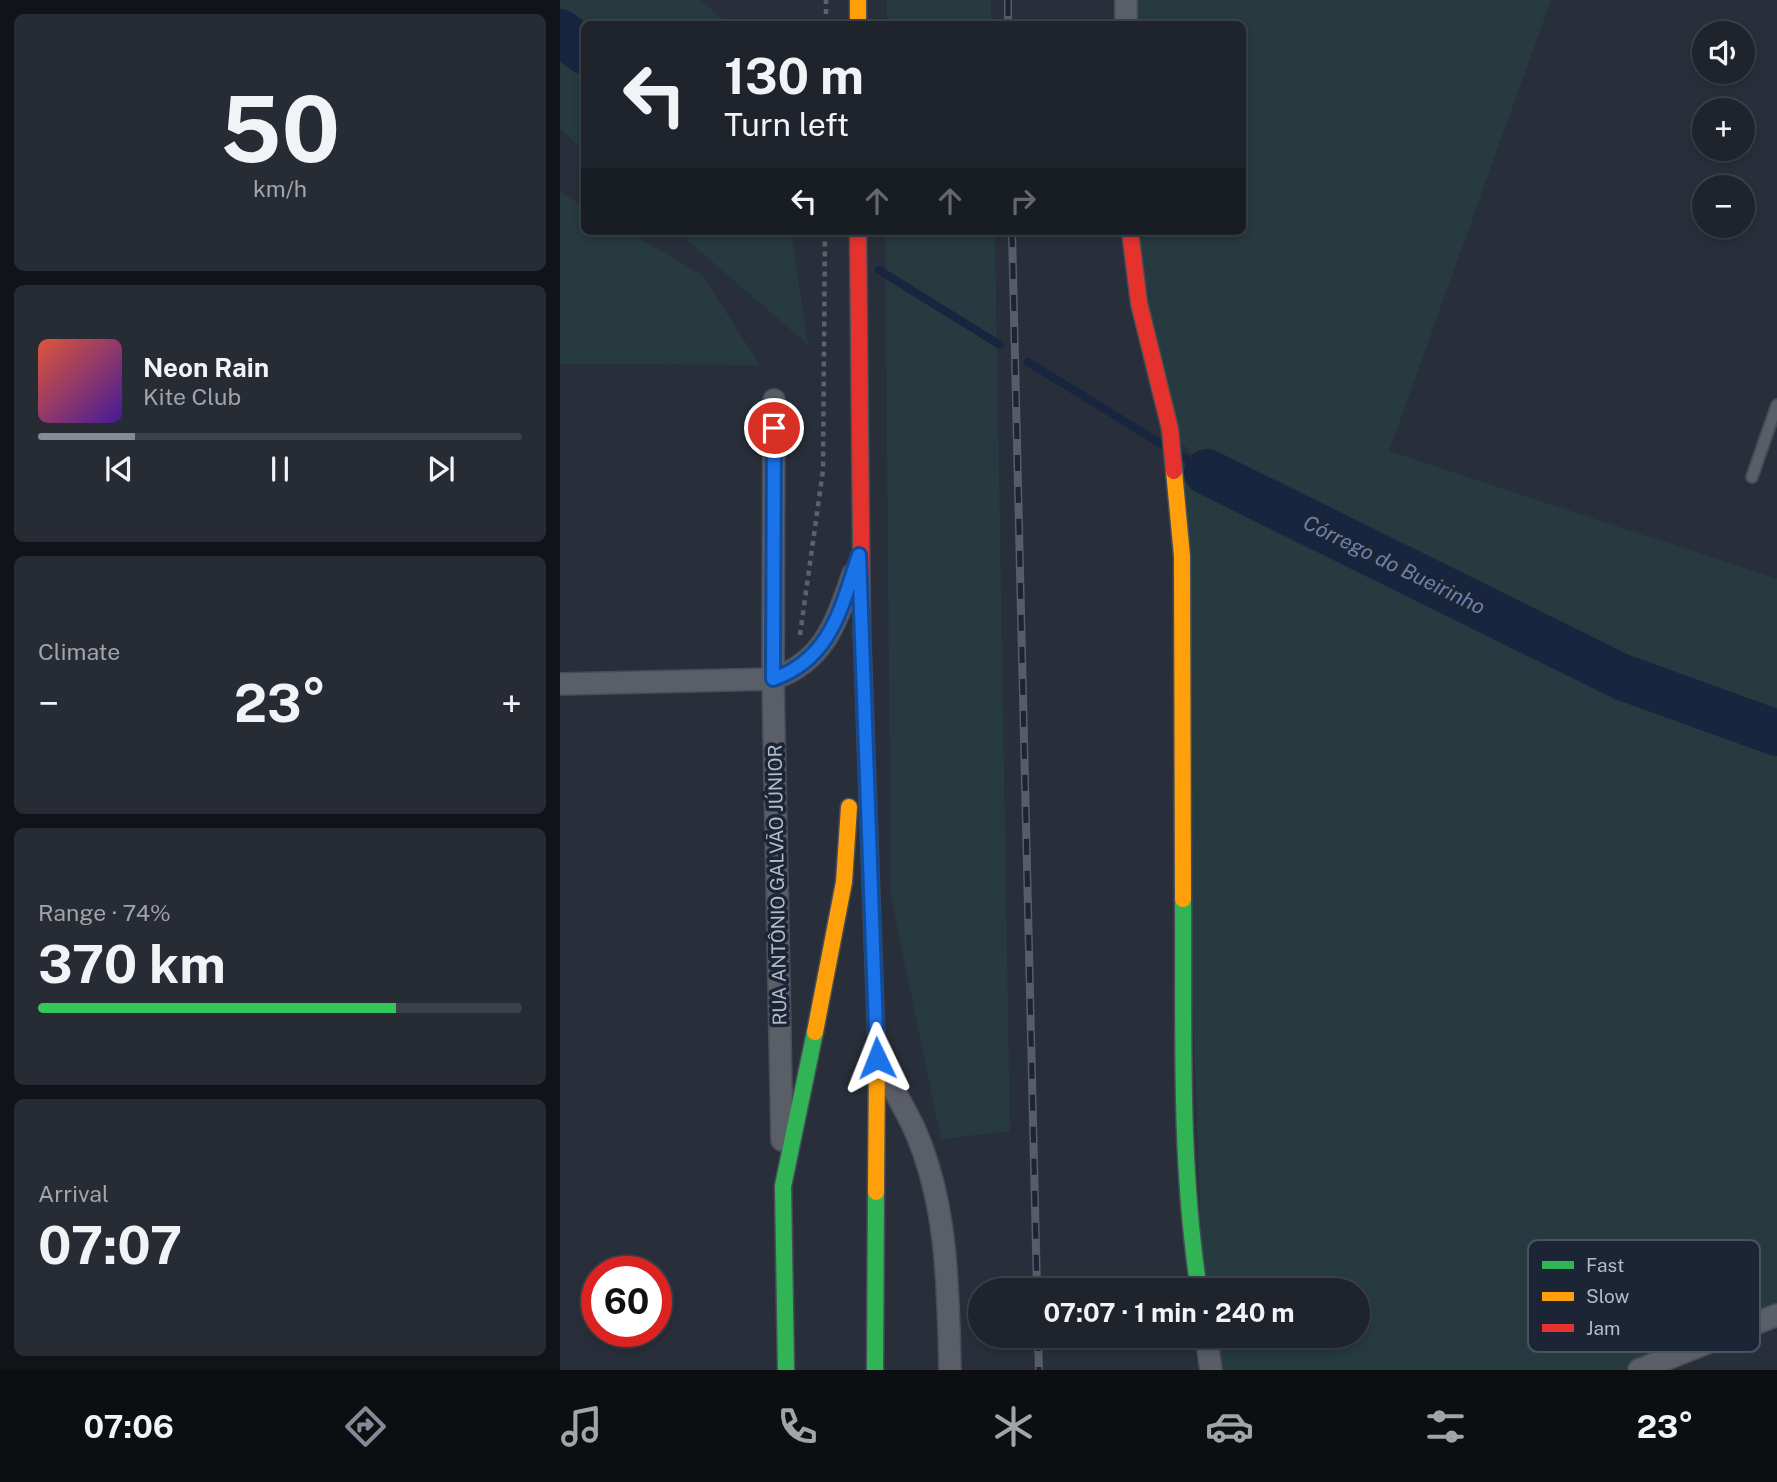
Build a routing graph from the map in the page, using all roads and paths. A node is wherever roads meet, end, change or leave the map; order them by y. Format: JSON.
{"nodes":[{"id":1,"x":827,"y":0,"type":"edge"},
{"id":2,"x":858,"y":0,"type":"edge"},
{"id":3,"x":1126,"y":0,"type":"edge"},
{"id":4,"x":826,"y":21,"type":"edge"},
{"id":5,"x":858,"y":21,"type":"edge"},
{"id":6,"x":1126,"y":21,"type":"edge"},
{"id":7,"x":825,"y":235,"type":"edge"},
{"id":8,"x":858,"y":235,"type":"edge"},
{"id":9,"x":1130,"y":235,"type":"edge"},
{"id":10,"x":775,"y":400,"type":"dead end"},
{"id":11,"x":1777,"y":405,"type":"edge"},
{"id":12,"x":1752,"y":477,"type":"dead end"},
{"id":13,"x":859,"y":555,"type":"junction"},
{"id":14,"x":795,"y":671,"type":"junction"},
{"id":15,"x":773,"y":679,"type":"junction"},
{"id":16,"x":560,"y":684,"type":"edge"},
{"id":17,"x":864,"y":701,"type":"junction"},
{"id":18,"x":877,"y":1058,"type":"junction"},
{"id":19,"x":783,"y":1186,"type":"junction"},
{"id":20,"x":1197,"y":1278,"type":"edge"},
{"id":21,"x":1777,"y":1315,"type":"edge"},
{"id":22,"x":1760,"y":1322,"type":"edge"},
{"id":23,"x":1208,"y":1348,"type":"edge"},
{"id":24,"x":1684,"y":1352,"type":"edge"},
{"id":25,"x":786,"y":1370,"type":"edge"},
{"id":26,"x":875,"y":1370,"type":"edge"},
{"id":27,"x":950,"y":1370,"type":"edge"},
{"id":28,"x":1211,"y":1370,"type":"edge"},
{"id":29,"x":1639,"y":1370,"type":"edge"}],
"edges":[{"from":1,"to":4,"type":"path"},
{"from":2,"to":5,"type":"main road"},
{"from":3,"to":6,"type":"street"},
{"from":7,"to":14,"type":"path"},
{"from":8,"to":13,"type":"main road"},
{"from":9,"to":20,"type":"main road"},
{"from":10,"to":15,"type":"street","name":"RUA ANTÔNIO GALVÃO JÚNIOR"},
{"from":11,"to":12,"type":"lane"},
{"from":13,"to":14,"type":"street"},
{"from":13,"to":17,"type":"main road"},
{"from":14,"to":15,"type":"street"},
{"from":15,"to":16,"type":"street"},
{"from":15,"to":19,"type":"street","name":"RUA ANTÔNIO GALVÃO JÚNIOR"},
{"from":17,"to":18,"type":"main road"},
{"from":17,"to":19,"type":"main road"},
{"from":18,"to":26,"type":"main road"},
{"from":18,"to":27,"type":"street"},
{"from":19,"to":25,"type":"main road","name":"RUA ANTÔNIO GALVÃO JÚNIOR"},
{"from":21,"to":22,"type":"street"},
{"from":23,"to":28,"type":"street"},
{"from":24,"to":29,"type":"street"}]}
